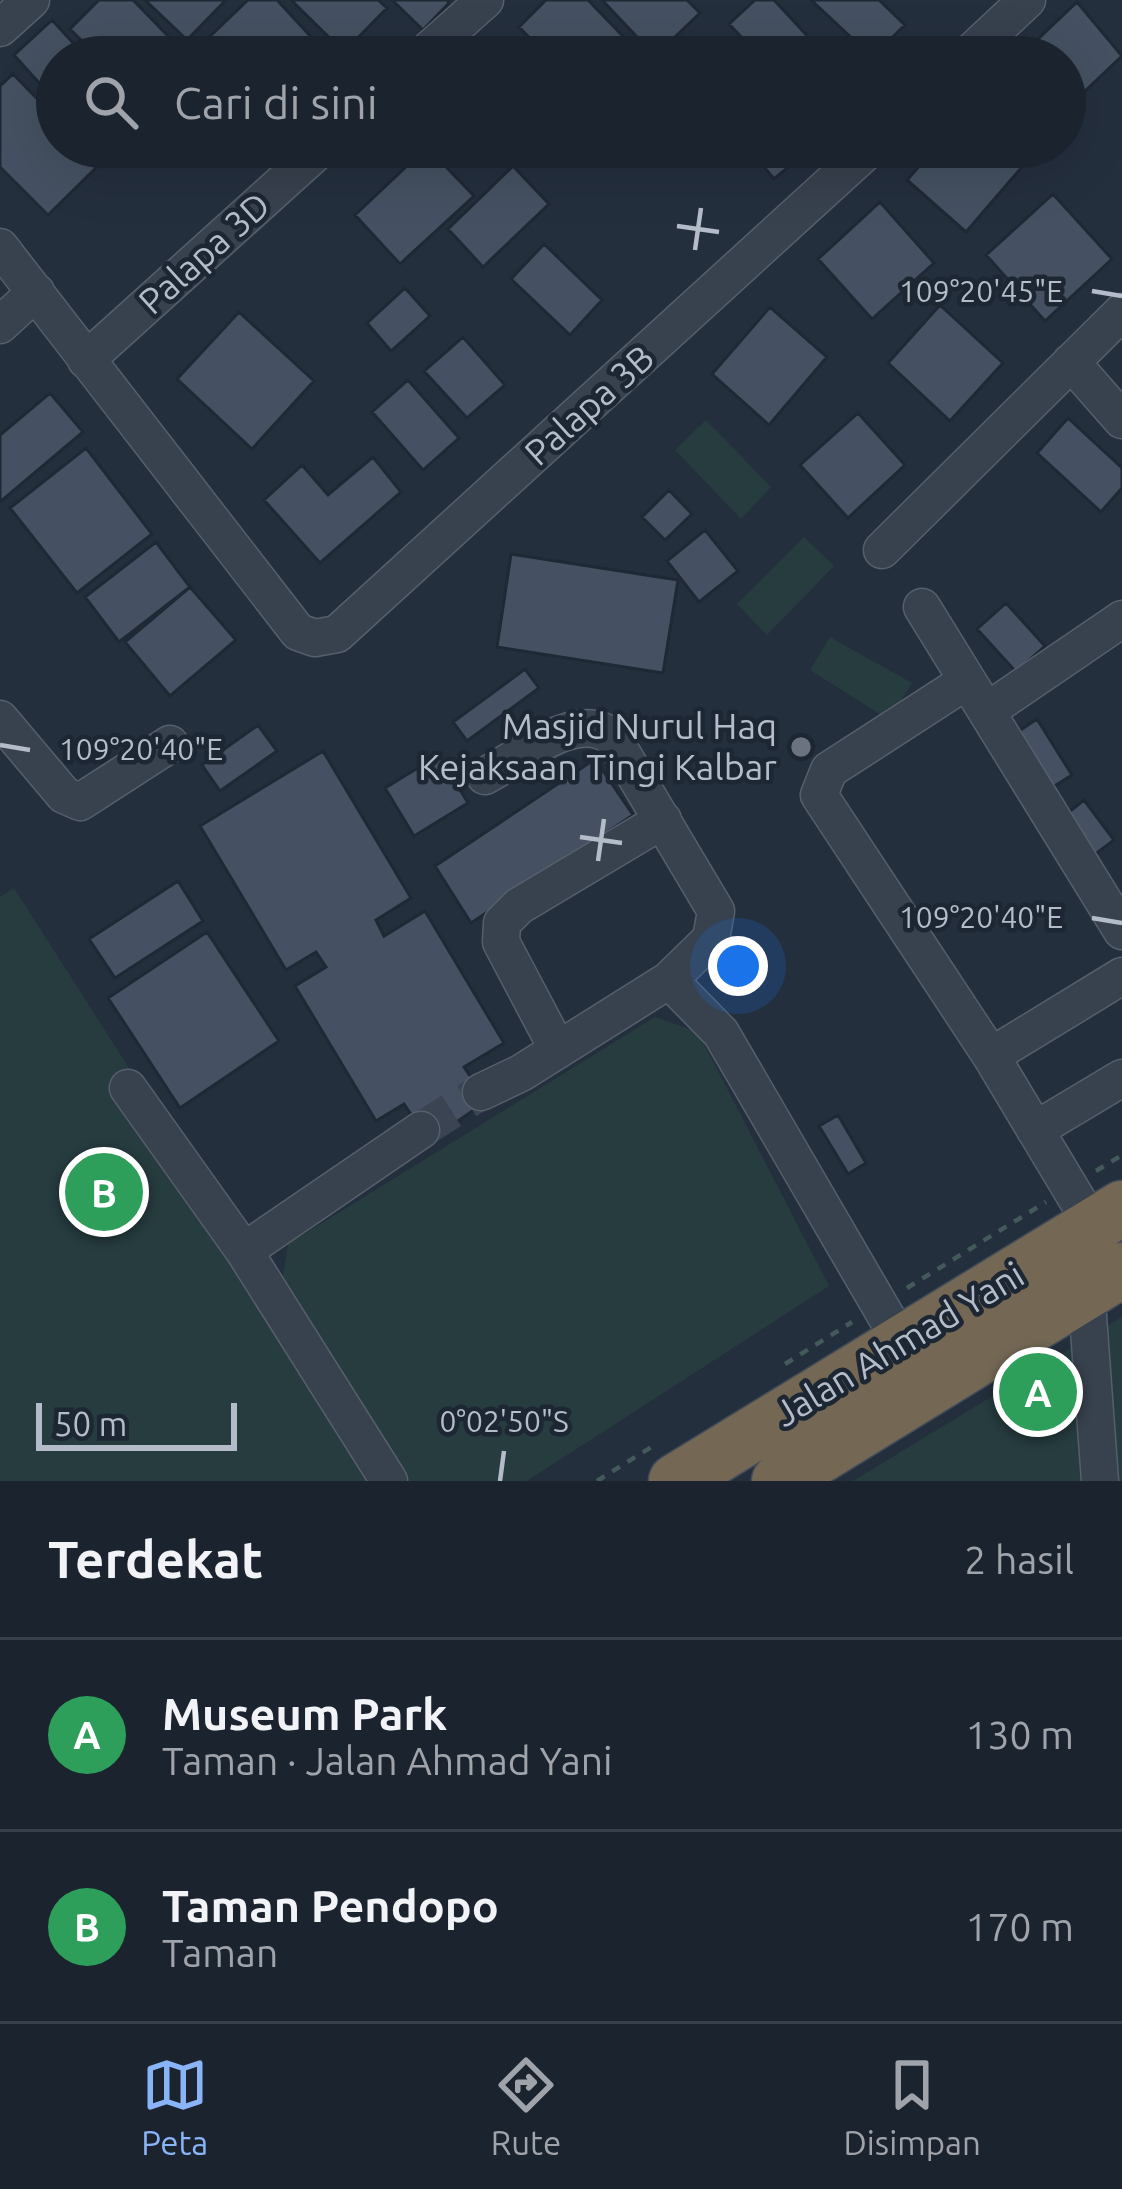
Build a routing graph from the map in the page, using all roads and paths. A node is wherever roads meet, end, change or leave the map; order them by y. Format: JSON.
{"nodes":[{"id":1,"x":31,"y":0,"type":"edge"},
{"id":2,"x":484,"y":0,"type":"edge"},
{"id":3,"x":1027,"y":0,"type":"edge"},
{"id":4,"x":0,"y":28,"type":"edge"},
{"id":5,"x":445,"y":36,"type":"edge"},
{"id":6,"x":988,"y":36,"type":"edge"},
{"id":7,"x":299,"y":168,"type":"edge"},
{"id":8,"x":848,"y":168,"type":"edge"},
{"id":9,"x":0,"y":247,"type":"edge"},
{"id":10,"x":37,"y":292,"type":"junction"},
{"id":11,"x":1122,"y":312,"type":"edge"},
{"id":12,"x":0,"y":325,"type":"edge"},
{"id":13,"x":86,"y":360,"type":"junction"},
{"id":14,"x":1071,"y":362,"type":"junction"},
{"id":15,"x":1122,"y":420,"type":"edge"},
{"id":16,"x":882,"y":550,"type":"dead end"},
{"id":17,"x":922,"y":607,"type":"dead end"},
{"id":18,"x":1122,"y":619,"type":"edge"},
{"id":19,"x":976,"y":697,"type":"junction"},
{"id":20,"x":0,"y":719,"type":"edge"},
{"id":21,"x":170,"y":744,"type":"dead end"},
{"id":22,"x":485,"y":776,"type":"dead end"},
{"id":23,"x":663,"y":820,"type":"junction"},
{"id":24,"x":1122,"y":931,"type":"edge"},
{"id":25,"x":1122,"y":976,"type":"edge"},
{"id":26,"x":669,"y":980,"type":"junction"},
{"id":27,"x":558,"y":1050,"type":"junction"},
{"id":28,"x":991,"y":1056,"type":"junction"},
{"id":29,"x":1122,"y":1078,"type":"edge"},
{"id":30,"x":128,"y":1088,"type":"dead end"},
{"id":31,"x":481,"y":1092,"type":"tunnel mouth"},
{"id":32,"x":421,"y":1130,"type":"tunnel mouth"},
{"id":33,"x":1035,"y":1130,"type":"junction"},
{"id":34,"x":1106,"y":1248,"type":"edge"},
{"id":35,"x":244,"y":1251,"type":"junction"},
{"id":36,"x":901,"y":1342,"type":"junction"},
{"id":37,"x":389,"y":1481,"type":"edge"},
{"id":38,"x":676,"y":1481,"type":"edge"},
{"id":39,"x":779,"y":1481,"type":"edge"},
{"id":40,"x":1100,"y":1481,"type":"edge"}],
"edges":[{"from":1,"to":4,"type":"street"},
{"from":2,"to":5,"type":"street"},
{"from":3,"to":6,"type":"street"},
{"from":7,"to":13,"type":"street","name":"Palapa 3D"},
{"from":8,"to":13,"type":"street","name":"Palapa 3B"},
{"from":9,"to":10,"type":"street"},
{"from":10,"to":12,"type":"street"},
{"from":10,"to":13,"type":"street"},
{"from":11,"to":14,"type":"street"},
{"from":14,"to":15,"type":"street"},
{"from":14,"to":16,"type":"street"},
{"from":17,"to":19,"type":"street"},
{"from":18,"to":19,"type":"street"},
{"from":19,"to":24,"type":"street"},
{"from":19,"to":28,"type":"street"},
{"from":20,"to":21,"type":"street"},
{"from":22,"to":23,"type":"street"},
{"from":23,"to":26,"type":"street"},
{"from":23,"to":27,"type":"street"},
{"from":25,"to":28,"type":"street"},
{"from":26,"to":27,"type":"street"},
{"from":26,"to":36,"type":"street"},
{"from":27,"to":31,"type":"street"},
{"from":28,"to":33,"type":"street"},
{"from":29,"to":33,"type":"street"},
{"from":30,"to":35,"type":"street"},
{"from":32,"to":35,"type":"street"},
{"from":33,"to":34,"type":"street"},
{"from":34,"to":36,"type":"highway","name":"Jalan Ahmad Yani"},
{"from":34,"to":39,"type":"highway","name":"Jalan Ahmad Yani"},
{"from":34,"to":40,"type":"street"},
{"from":35,"to":37,"type":"street"},
{"from":36,"to":38,"type":"highway","name":"Jalan Ahmad Yani"}]}
